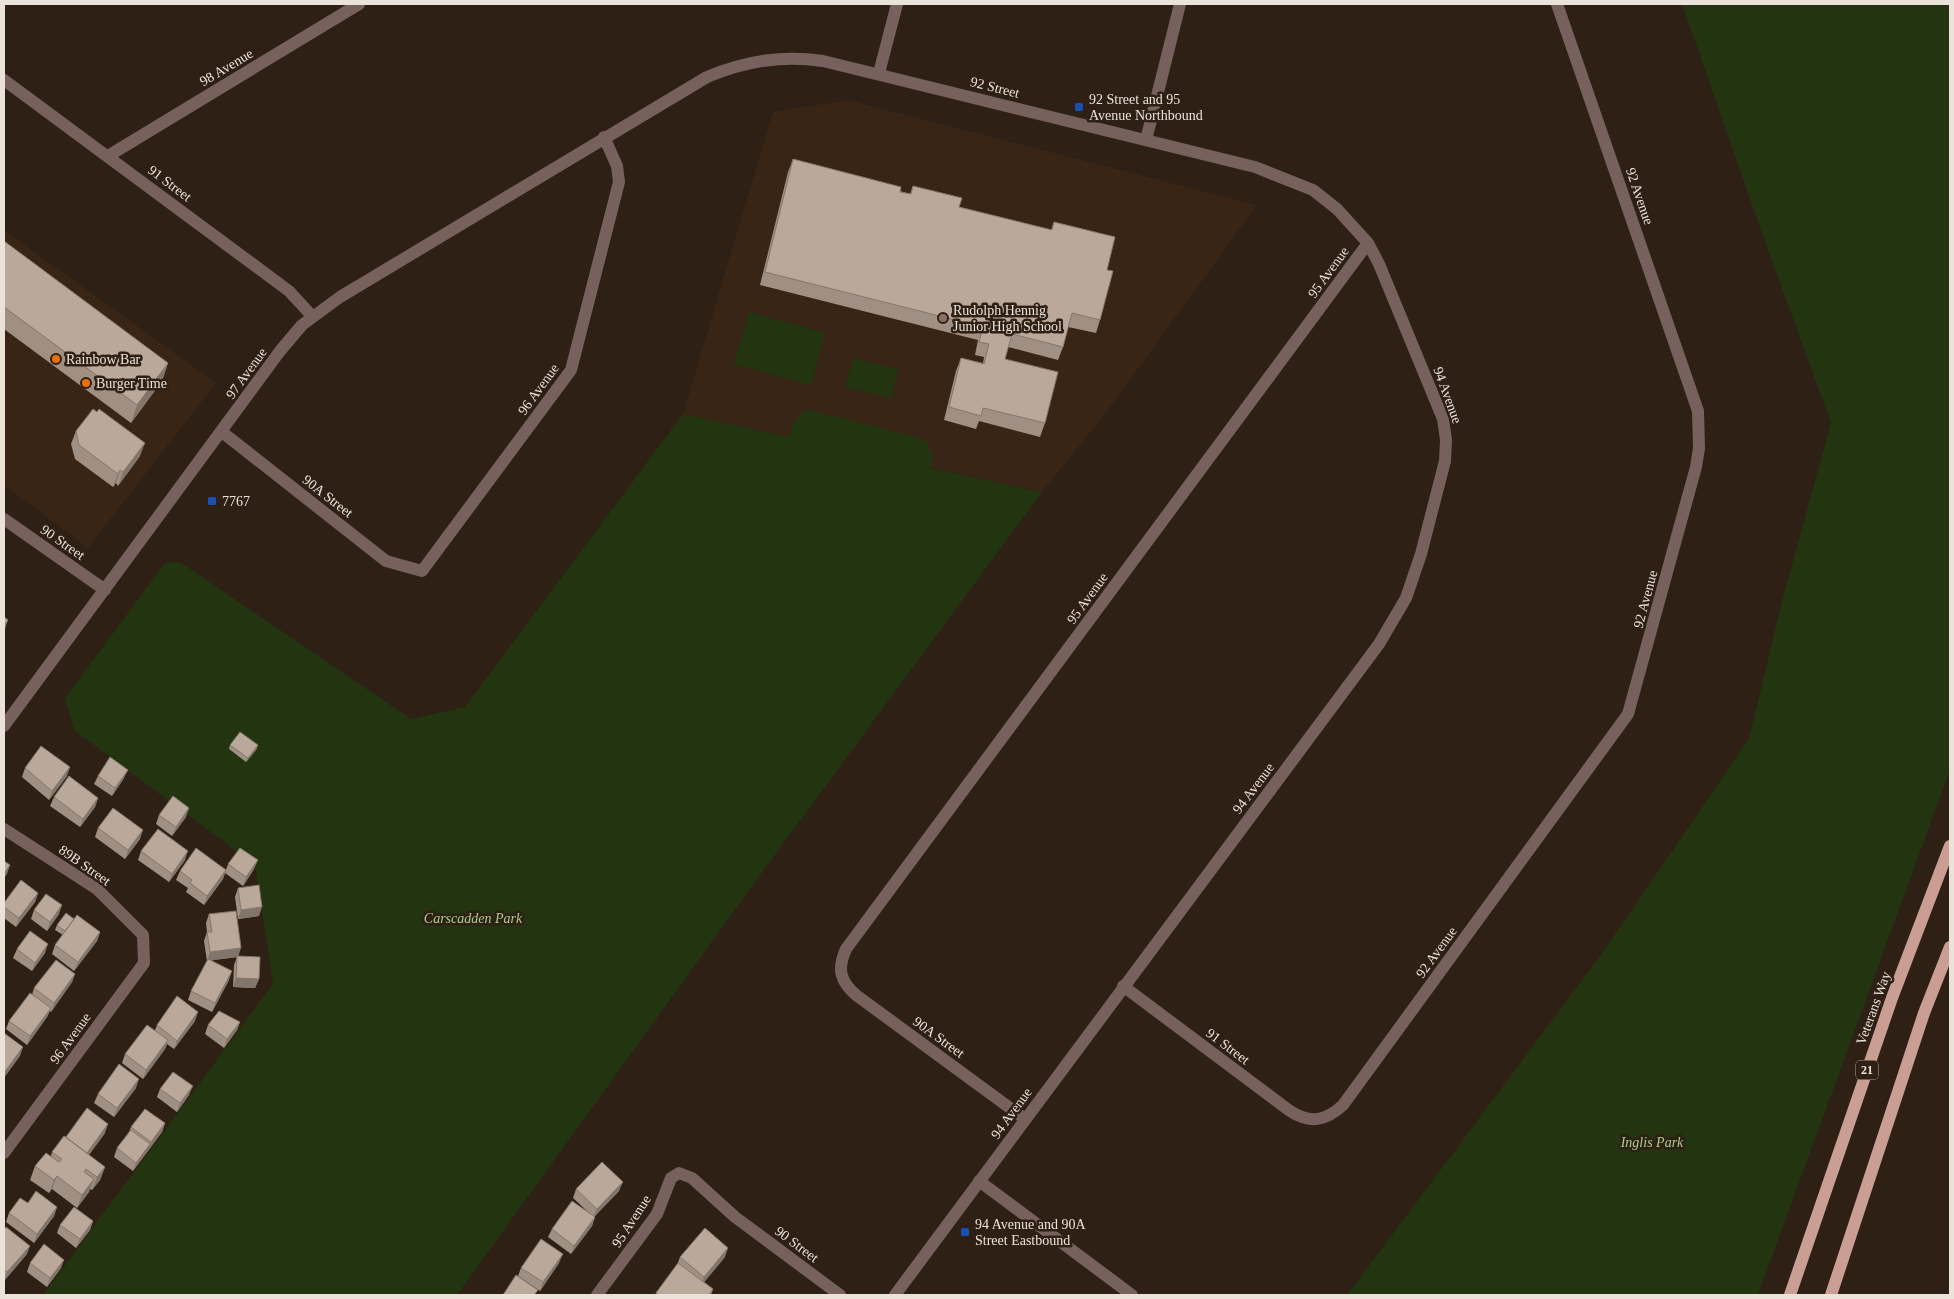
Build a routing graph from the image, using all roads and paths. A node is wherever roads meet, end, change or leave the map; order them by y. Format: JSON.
{"nodes":[{"id":1,"x":359,"y":4,"type":"edge"},
{"id":2,"x":897,"y":4,"type":"edge"},
{"id":3,"x":1180,"y":4,"type":"edge"},
{"id":4,"x":1557,"y":4,"type":"edge"},
{"id":5,"x":879,"y":73,"type":"junction"},
{"id":6,"x":4,"y":80,"type":"edge"},
{"id":7,"x":604,"y":137,"type":"junction"},
{"id":8,"x":1146,"y":140,"type":"junction"},
{"id":9,"x":108,"y":156,"type":"junction"},
{"id":10,"x":1368,"y":243,"type":"junction"},
{"id":11,"x":312,"y":316,"type":"junction"},
{"id":12,"x":222,"y":432,"type":"junction"},
{"id":13,"x":4,"y":519,"type":"edge"},
{"id":14,"x":422,"y":571,"type":"joint"},
{"id":15,"x":104,"y":590,"type":"junction"},
{"id":16,"x":4,"y":726,"type":"edge"},
{"id":17,"x":4,"y":829,"type":"edge"},
{"id":18,"x":1950,"y":846,"type":"edge"},
{"id":19,"x":142,"y":935,"type":"joint"},
{"id":20,"x":1950,"y":947,"type":"edge"},
{"id":21,"x":840,"y":975,"type":"joint"},
{"id":22,"x":1123,"y":986,"type":"junction"},
{"id":23,"x":1025,"y":1119,"type":"junction"},
{"id":24,"x":1318,"y":1120,"type":"joint"},
{"id":25,"x":4,"y":1153,"type":"edge"},
{"id":26,"x":979,"y":1181,"type":"junction"},
{"id":27,"x":735,"y":1217,"type":"joint"},
{"id":28,"x":597,"y":1295,"type":"edge"},
{"id":29,"x":840,"y":1295,"type":"edge"},
{"id":30,"x":895,"y":1295,"type":"edge"},
{"id":31,"x":1132,"y":1295,"type":"edge"},
{"id":32,"x":1790,"y":1295,"type":"edge"},
{"id":33,"x":1831,"y":1295,"type":"edge"}],
"edges":[{"from":1,"to":9,"type":"street","name":"98 Avenue"},
{"from":2,"to":5,"type":"street"},
{"from":3,"to":8,"type":"street"},
{"from":4,"to":24,"type":"street","name":"92 Avenue"},
{"from":5,"to":7,"type":"street","name":"92 Street"},
{"from":5,"to":8,"type":"street","name":"92 Street"},
{"from":6,"to":9,"type":"street","name":"91 Street"},
{"from":7,"to":11,"type":"street","name":"97 Avenue"},
{"from":7,"to":14,"type":"street","name":"96 Avenue"},
{"from":8,"to":10,"type":"street","name":"92 Street"},
{"from":9,"to":11,"type":"street","name":"91 Street"},
{"from":10,"to":21,"type":"street","name":"95 Avenue"},
{"from":10,"to":22,"type":"street","name":"94 Avenue"},
{"from":11,"to":12,"type":"street","name":"97 Avenue"},
{"from":12,"to":14,"type":"street","name":"90A Street"},
{"from":12,"to":15,"type":"street","name":"97 Avenue"},
{"from":13,"to":15,"type":"street","name":"90 Street"},
{"from":15,"to":16,"type":"street","name":"97 Avenue"},
{"from":17,"to":19,"type":"street","name":"89B Street"},
{"from":18,"to":32,"type":"main road","name":"Veterans Way","number":"21"},
{"from":19,"to":25,"type":"street","name":"96 Avenue"},
{"from":20,"to":33,"type":"main road"},
{"from":21,"to":23,"type":"street","name":"90A Street"},
{"from":22,"to":23,"type":"street","name":"94 Avenue"},
{"from":22,"to":24,"type":"street","name":"91 Street"},
{"from":23,"to":26,"type":"street","name":"94 Avenue"},
{"from":26,"to":30,"type":"street","name":"94 Avenue"},
{"from":26,"to":31,"type":"street"},
{"from":27,"to":28,"type":"street","name":"95 Avenue"},
{"from":27,"to":29,"type":"street","name":"90 Street"}]}
